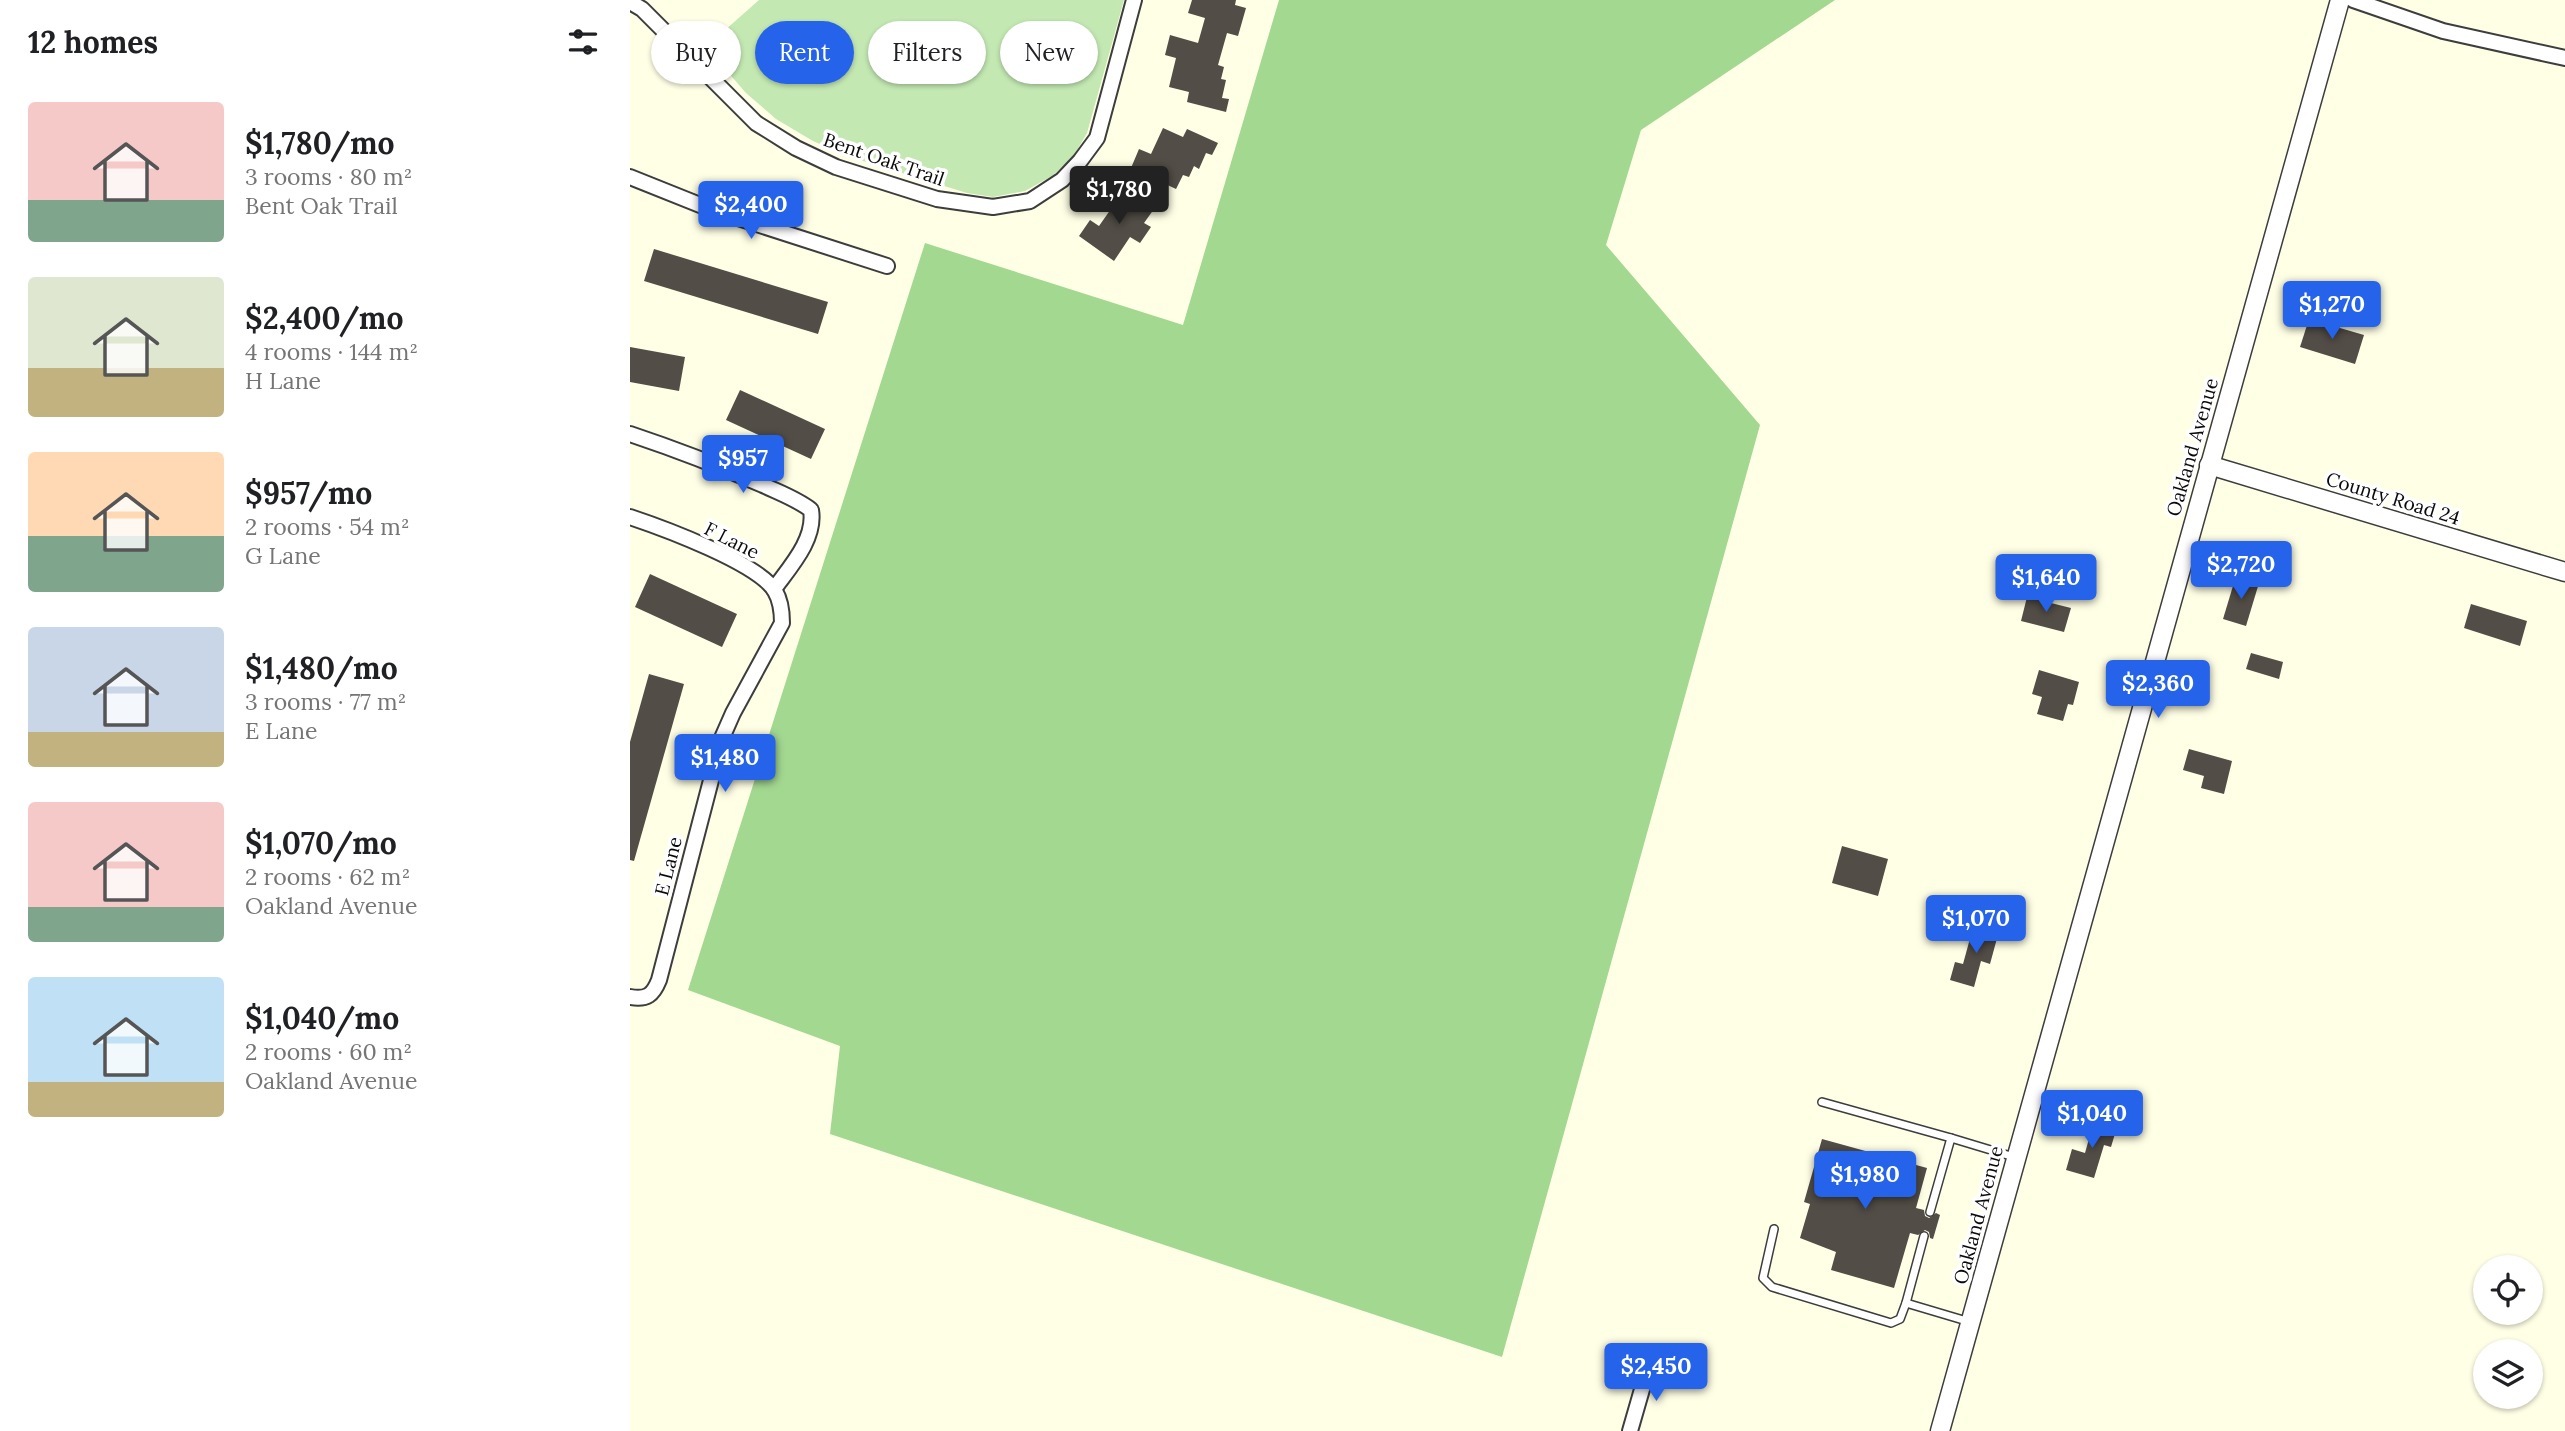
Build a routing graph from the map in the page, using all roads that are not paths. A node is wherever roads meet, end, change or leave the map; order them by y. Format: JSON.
{"nodes":[{"id":1,"x":1134,"y":0,"type":"edge"},
{"id":2,"x":2340,"y":0,"type":"edge"},
{"id":3,"x":2353,"y":0,"type":"edge"},
{"id":4,"x":630,"y":2,"type":"edge"},
{"id":5,"x":2565,"y":58,"type":"edge"},
{"id":6,"x":630,"y":177,"type":"edge"},
{"id":7,"x":887,"y":266,"type":"dead end"},
{"id":8,"x":630,"y":434,"type":"edge"},
{"id":9,"x":2209,"y":465,"type":"junction"},
{"id":10,"x":630,"y":517,"type":"edge"},
{"id":11,"x":2565,"y":572,"type":"edge"},
{"id":12,"x":774,"y":589,"type":"junction"},
{"id":13,"x":630,"y":997,"type":"edge"},
{"id":14,"x":1822,"y":1101,"type":"dead end"},
{"id":15,"x":1951,"y":1138,"type":"junction"},
{"id":16,"x":2016,"y":1157,"type":"junction"},
{"id":17,"x":1930,"y":1212,"type":"dead end"},
{"id":18,"x":1774,"y":1229,"type":"dead end"},
{"id":19,"x":1924,"y":1236,"type":"dead end"},
{"id":20,"x":1906,"y":1303,"type":"junction"},
{"id":21,"x":1970,"y":1323,"type":"junction"},
{"id":22,"x":1649,"y":1364,"type":"dead end"},
{"id":23,"x":1630,"y":1431,"type":"edge"},
{"id":24,"x":1940,"y":1431,"type":"edge"}],
"edges":[{"from":1,"to":4,"type":"street","name":"Bent Oak Trail"},
{"from":2,"to":9,"type":"street","name":"Oakland Avenue"},
{"from":3,"to":5,"type":"street"},
{"from":6,"to":7,"type":"street"},
{"from":8,"to":12,"type":"street"},
{"from":9,"to":11,"type":"street","name":"County Road 24"},
{"from":9,"to":16,"type":"street","name":"Oakland Avenue"},
{"from":10,"to":12,"type":"street","name":"F Lane"},
{"from":12,"to":13,"type":"street","name":"E Lane"},
{"from":14,"to":15,"type":"lane"},
{"from":15,"to":16,"type":"lane"},
{"from":15,"to":17,"type":"lane"},
{"from":16,"to":21,"type":"street","name":"Oakland Avenue"},
{"from":18,"to":20,"type":"lane"},
{"from":19,"to":20,"type":"lane"},
{"from":20,"to":21,"type":"lane"},
{"from":21,"to":24,"type":"street","name":"Oakland Avenue"},
{"from":22,"to":23,"type":"street"}]}
